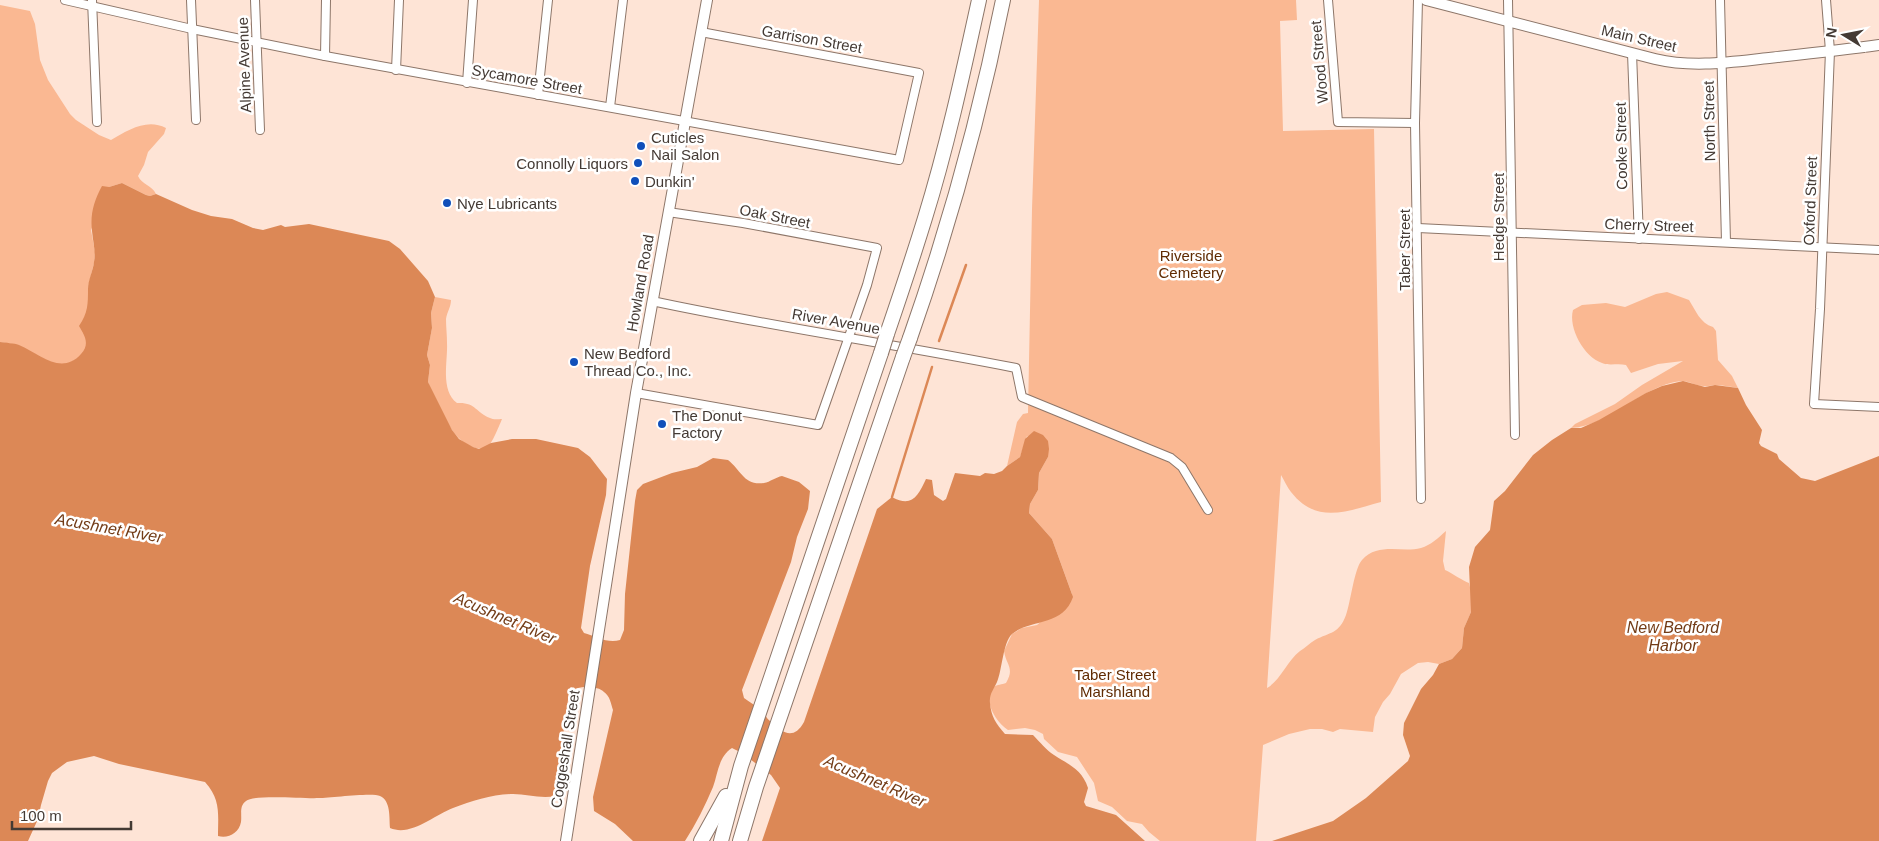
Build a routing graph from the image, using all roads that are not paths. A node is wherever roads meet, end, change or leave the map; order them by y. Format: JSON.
{"nodes":[{"id":1,"x":65,"y":0,"type":"edge"},
{"id":2,"x":191,"y":0,"type":"edge"},
{"id":3,"x":255,"y":0,"type":"edge"},
{"id":4,"x":326,"y":0,"type":"edge"},
{"id":5,"x":399,"y":0,"type":"edge"},
{"id":6,"x":473,"y":0,"type":"edge"},
{"id":7,"x":548,"y":0,"type":"edge"},
{"id":8,"x":623,"y":0,"type":"edge"},
{"id":9,"x":706,"y":0,"type":"edge"},
{"id":10,"x":979,"y":0,"type":"edge"},
{"id":11,"x":1003,"y":0,"type":"edge"},
{"id":12,"x":1328,"y":0,"type":"edge"},
{"id":13,"x":1418,"y":0,"type":"edge"},
{"id":14,"x":1426,"y":0,"type":"edge"},
{"id":15,"x":1508,"y":0,"type":"edge"},
{"id":16,"x":1720,"y":0,"type":"edge"},
{"id":17,"x":1826,"y":0,"type":"edge"},
{"id":18,"x":93,"y":3,"type":"edge"},
{"id":19,"x":1508,"y":21,"type":"junction"},
{"id":20,"x":192,"y":29,"type":"junction"},
{"id":21,"x":700,"y":32,"type":"junction"},
{"id":22,"x":257,"y":43,"type":"junction"},
{"id":23,"x":1879,"y":45,"type":"edge"},
{"id":24,"x":1830,"y":51,"type":"junction"},
{"id":25,"x":1632,"y":53,"type":"junction"},
{"id":26,"x":325,"y":56,"type":"junction"},
{"id":27,"x":1722,"y":62,"type":"junction"},
{"id":28,"x":396,"y":70,"type":"junction"},
{"id":29,"x":919,"y":73,"type":"joint"},
{"id":30,"x":467,"y":83,"type":"junction"},
{"id":31,"x":538,"y":95,"type":"junction"},
{"id":32,"x":610,"y":107,"type":"junction"},
{"id":33,"x":196,"y":120,"type":"dead end"},
{"id":34,"x":684,"y":120,"type":"junction"},
{"id":35,"x":98,"y":122,"type":"dead end"},
{"id":36,"x":1415,"y":123,"type":"junction"},
{"id":37,"x":260,"y":130,"type":"dead end"},
{"id":38,"x":668,"y":212,"type":"junction"},
{"id":39,"x":1418,"y":228,"type":"junction"},
{"id":40,"x":1512,"y":233,"type":"junction"},
{"id":41,"x":1639,"y":239,"type":"junction"},
{"id":42,"x":1726,"y":242,"type":"junction"},
{"id":43,"x":1822,"y":247,"type":"junction"},
{"id":44,"x":1879,"y":250,"type":"edge"},
{"id":45,"x":652,"y":300,"type":"junction"},
{"id":46,"x":847,"y":336,"type":"junction"},
{"id":47,"x":636,"y":393,"type":"junction"},
{"id":48,"x":1879,"y":407,"type":"edge"},
{"id":49,"x":1515,"y":435,"type":"dead end"},
{"id":50,"x":1421,"y":499,"type":"dead end"},
{"id":51,"x":1208,"y":510,"type":"dead end"},
{"id":52,"x":594,"y":661,"type":"joint"},
{"id":53,"x":741,"y":766,"type":"junction"},
{"id":54,"x":566,"y":841,"type":"edge"},
{"id":55,"x":702,"y":841,"type":"edge"},
{"id":56,"x":720,"y":841,"type":"edge"},
{"id":57,"x":740,"y":841,"type":"edge"}],
"edges":[{"from":1,"to":18,"type":"street","name":"Sycamore Street"},
{"from":2,"to":20,"type":"street"},
{"from":3,"to":22,"type":"street","name":"Alpine Avenue"},
{"from":4,"to":26,"type":"street"},
{"from":5,"to":28,"type":"street"},
{"from":6,"to":30,"type":"street"},
{"from":7,"to":31,"type":"street"},
{"from":8,"to":32,"type":"street"},
{"from":9,"to":21,"type":"main road","name":"Howland Road"},
{"from":10,"to":53,"type":"highway","bridge":true},
{"from":11,"to":57,"type":"highway","bridge":true},
{"from":12,"to":36,"type":"street","name":"Wood Street"},
{"from":13,"to":36,"type":"street","name":"Taber Street"},
{"from":14,"to":19,"type":"main road","name":"Main Street"},
{"from":15,"to":19,"type":"street","name":"Hedge Street"},
{"from":16,"to":27,"type":"street","name":"North Street"},
{"from":17,"to":24,"type":"street","name":"Oxford Street"},
{"from":18,"to":20,"type":"street","name":"Sycamore Street"},
{"from":18,"to":35,"type":"street"},
{"from":19,"to":25,"type":"main road","name":"Main Street"},
{"from":19,"to":40,"type":"street","name":"Hedge Street"},
{"from":20,"to":22,"type":"street","name":"Sycamore Street"},
{"from":20,"to":33,"type":"street"},
{"from":21,"to":29,"type":"street","name":"Garrison Street"},
{"from":21,"to":34,"type":"main road","name":"Howland Road"},
{"from":22,"to":26,"type":"street","name":"Sycamore Street"},
{"from":22,"to":37,"type":"street","name":"Alpine Avenue"},
{"from":23,"to":24,"type":"main road","name":"Main Street"},
{"from":24,"to":27,"type":"main road","name":"Main Street"},
{"from":24,"to":43,"type":"street","name":"Oxford Street"},
{"from":25,"to":27,"type":"main road","name":"Main Street"},
{"from":25,"to":41,"type":"street","name":"Cooke Street"},
{"from":26,"to":28,"type":"street","name":"Sycamore Street"},
{"from":27,"to":42,"type":"street","name":"North Street"},
{"from":28,"to":30,"type":"street","name":"Sycamore Street"},
{"from":29,"to":34,"type":"street","name":"Sycamore Street"},
{"from":30,"to":31,"type":"street","name":"Sycamore Street"},
{"from":31,"to":32,"type":"street","name":"Sycamore Street"},
{"from":32,"to":34,"type":"street","name":"Sycamore Street"},
{"from":34,"to":38,"type":"main road","name":"Howland Road"},
{"from":36,"to":39,"type":"street","name":"Taber Street"},
{"from":38,"to":45,"type":"main road","name":"Howland Road"},
{"from":38,"to":46,"type":"street","name":"Oak Street"},
{"from":39,"to":40,"type":"street","name":"Cherry Street"},
{"from":39,"to":50,"type":"street","name":"Taber Street"},
{"from":40,"to":41,"type":"street","name":"Cherry Street"},
{"from":40,"to":49,"type":"street","name":"Hedge Street"},
{"from":41,"to":42,"type":"street","name":"Cherry Street"},
{"from":42,"to":43,"type":"street","name":"Cherry Street"},
{"from":43,"to":44,"type":"street","name":"Cherry Street"},
{"from":43,"to":48,"type":"street","name":"Oxford Street"},
{"from":45,"to":46,"type":"street","name":"River Avenue"},
{"from":45,"to":47,"type":"main road","name":"Howland Road"},
{"from":46,"to":47,"type":"street"},
{"from":46,"to":51,"type":"street","name":"River Avenue"},
{"from":47,"to":52,"type":"main road","name":"Howland Road"},
{"from":52,"to":54,"type":"main road","name":"Coggeshall Street"},
{"from":53,"to":55,"type":"highway"},
{"from":53,"to":56,"type":"highway"}]}
